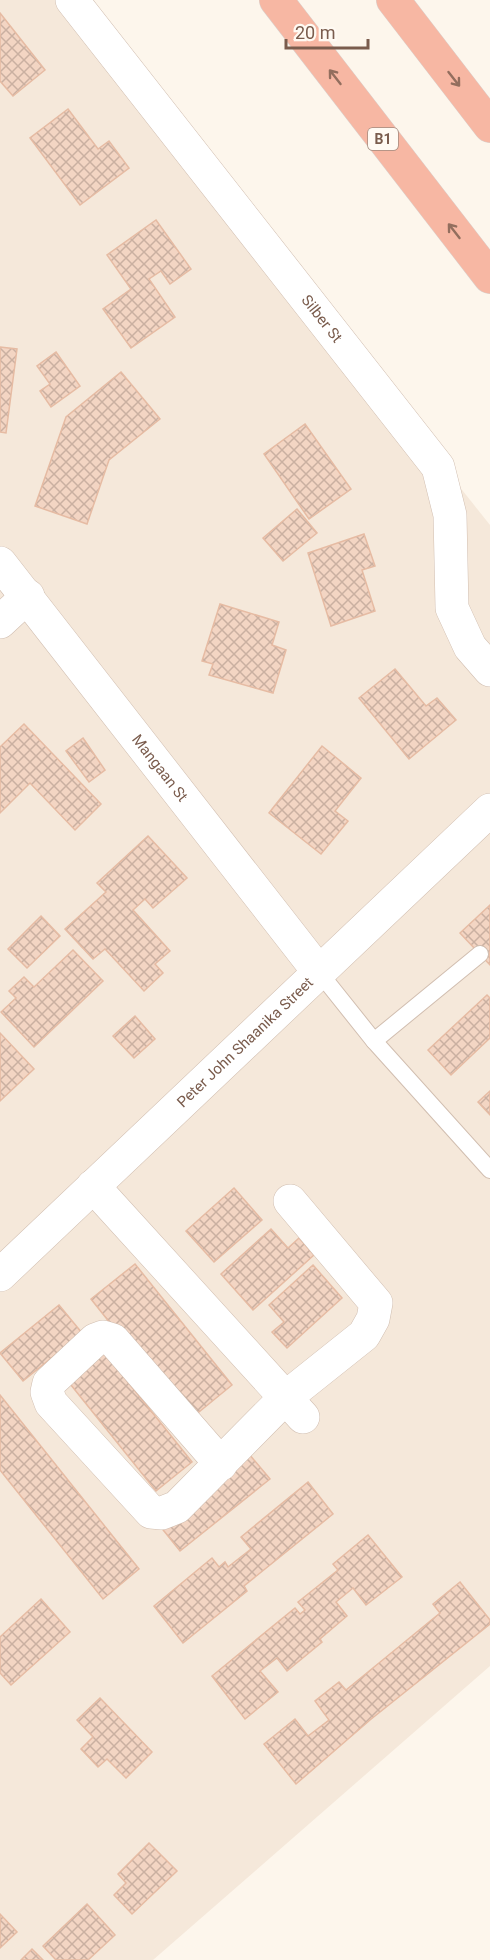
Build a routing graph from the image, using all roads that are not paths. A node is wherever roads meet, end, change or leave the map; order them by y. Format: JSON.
{"nodes":[{"id":1,"x":72,"y":0,"type":"edge"},
{"id":2,"x":276,"y":0,"type":"edge"},
{"id":3,"x":393,"y":0,"type":"edge"},
{"id":4,"x":490,"y":126,"type":"edge"},
{"id":5,"x":490,"y":278,"type":"edge"},
{"id":6,"x":0,"y":563,"type":"edge"},
{"id":7,"x":28,"y":596,"type":"junction"},
{"id":8,"x":0,"y":622,"type":"edge"},
{"id":9,"x":490,"y":670,"type":"edge"},
{"id":10,"x":490,"y":810,"type":"edge"},
{"id":11,"x":480,"y":954,"type":"dead end"},
{"id":12,"x":319,"y":972,"type":"junction"},
{"id":13,"x":374,"y":1041,"type":"junction"},
{"id":14,"x":490,"y":1170,"type":"edge"},
{"id":15,"x":93,"y":1186,"type":"junction"},
{"id":16,"x":290,"y":1201,"type":"dead end"},
{"id":17,"x":0,"y":1275,"type":"edge"},
{"id":18,"x":294,"y":1407,"type":"junction"},
{"id":19,"x":221,"y":1464,"type":"junction"}],
"edges":[{"from":1,"to":9,"type":"street","name":"Silber St"},
{"from":5,"to":2,"type":"highway","number":"B1","one_way":true},
{"from":3,"to":4,"type":"highway","one_way":true},
{"from":6,"to":7,"type":"street","name":"Mangaan St"},
{"from":7,"to":8,"type":"street"},
{"from":7,"to":12,"type":"street","name":"Mangaan St"},
{"from":10,"to":12,"type":"street","name":"Peter John Shaanika Street"},
{"from":11,"to":13,"type":"lane"},
{"from":12,"to":13,"type":"lane"},
{"from":12,"to":15,"type":"street","name":"Peter John Shaanika Street"},
{"from":13,"to":14,"type":"lane"},
{"from":15,"to":17,"type":"street","name":"Peter John Shaanika Street"},
{"from":15,"to":18,"type":"street"},
{"from":16,"to":18,"type":"street"},
{"from":18,"to":19,"type":"street"},
{"from":19,"to":19,"type":"street"}]}
